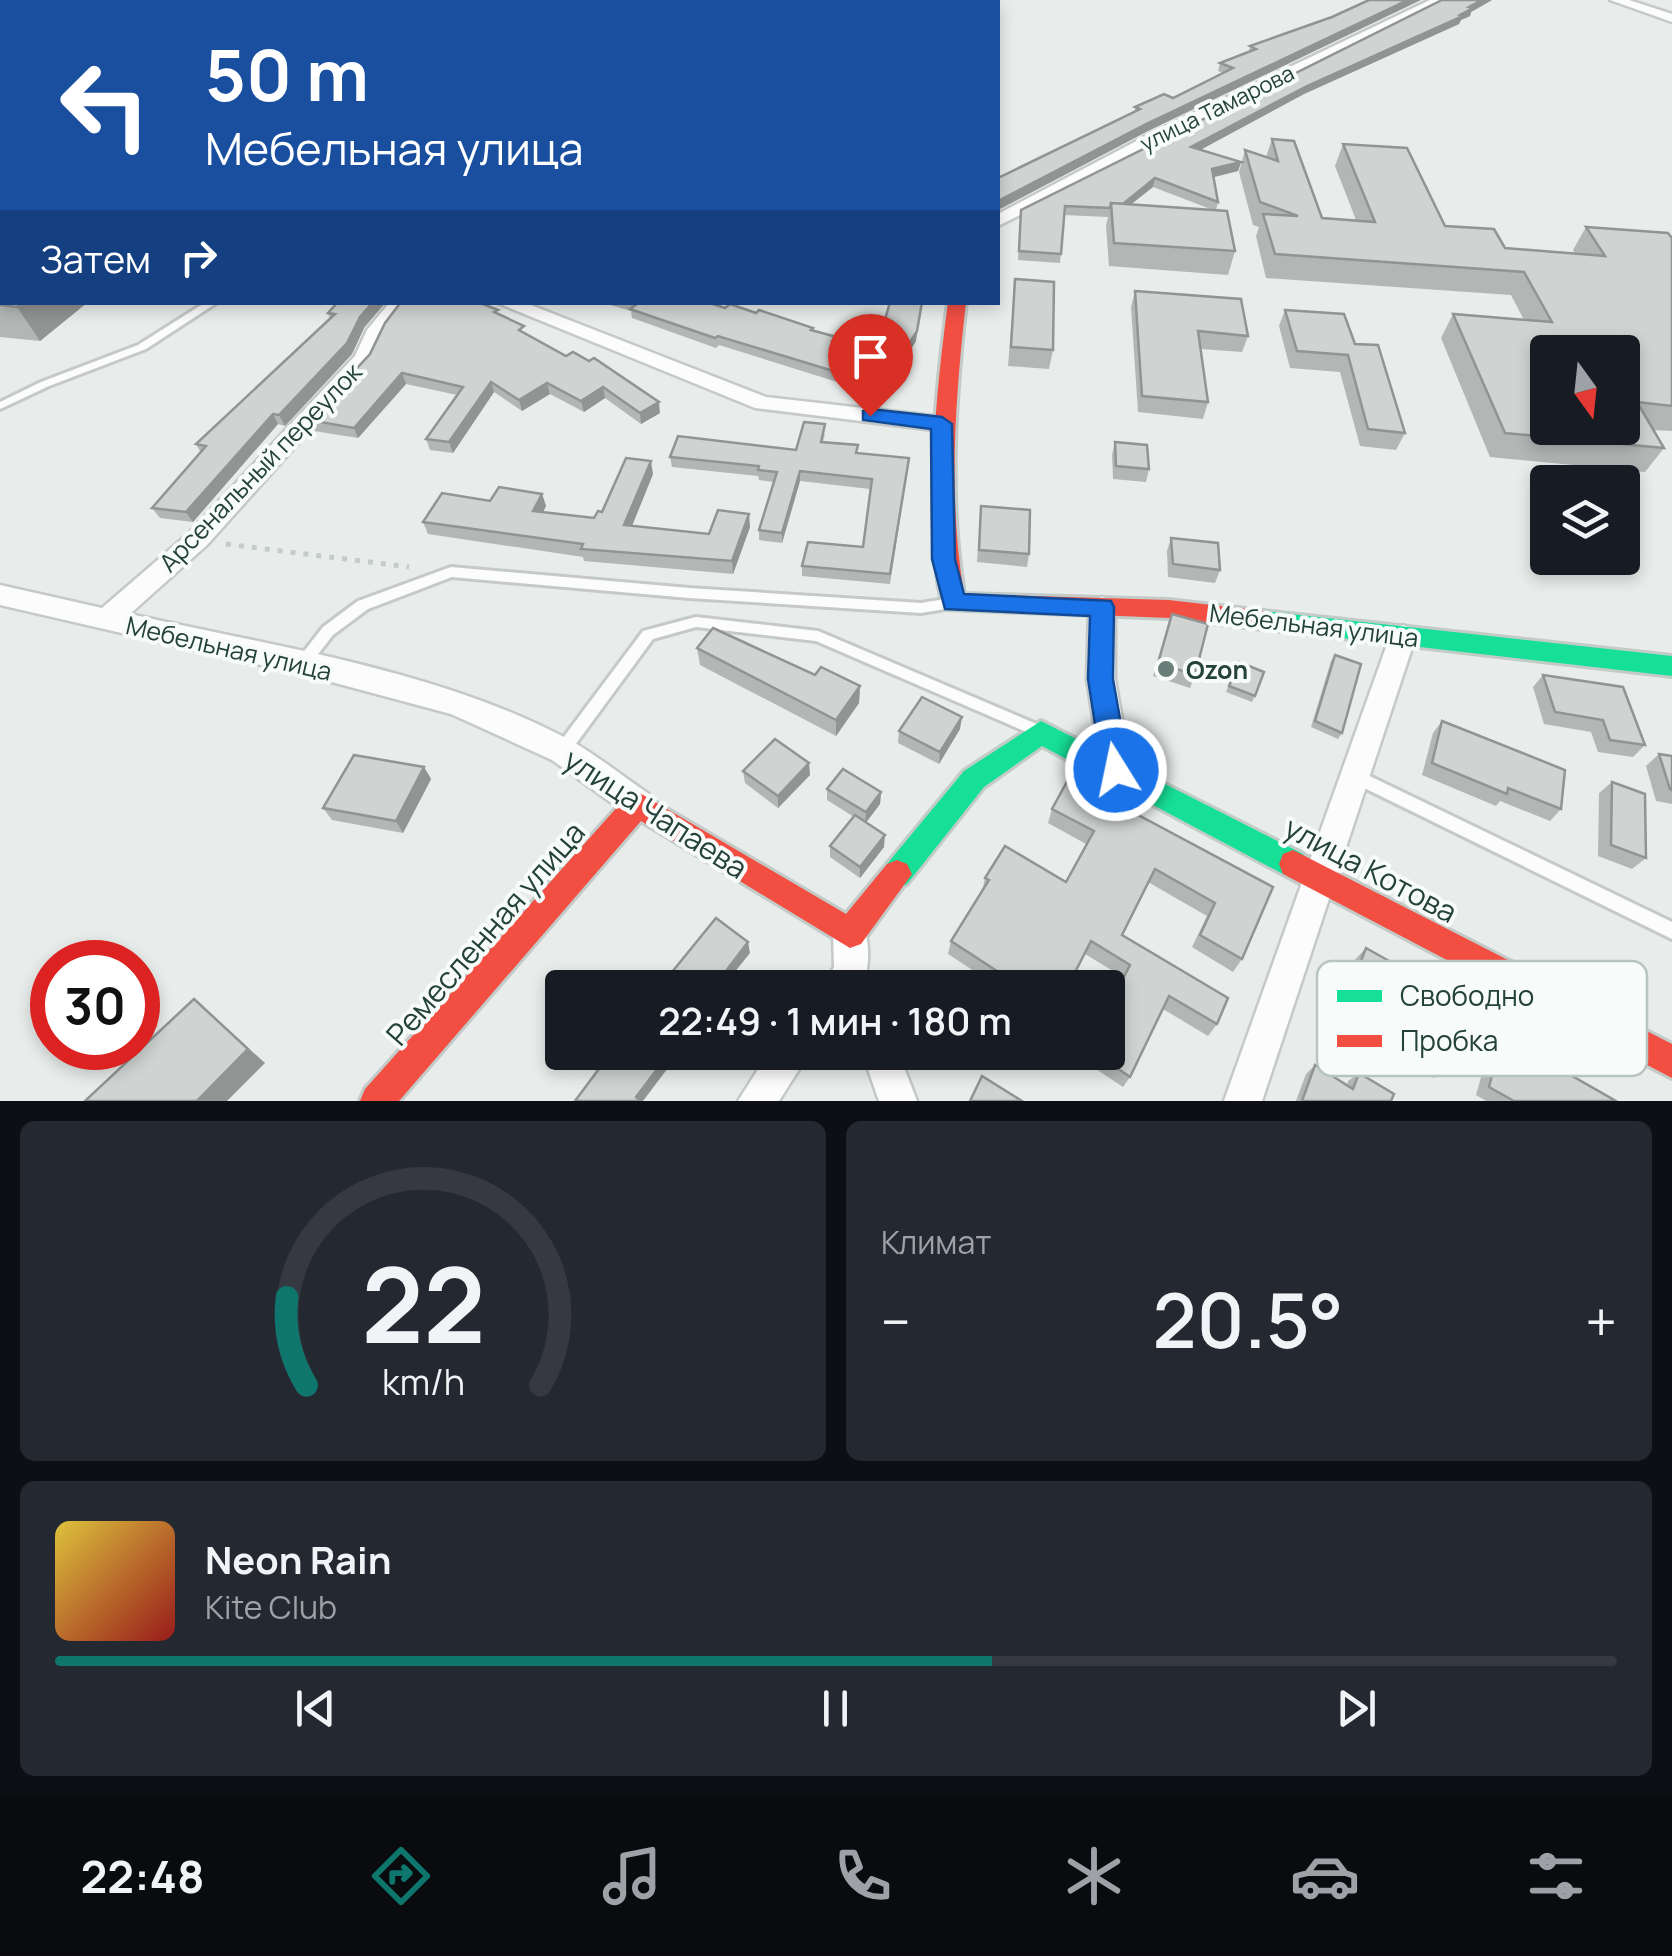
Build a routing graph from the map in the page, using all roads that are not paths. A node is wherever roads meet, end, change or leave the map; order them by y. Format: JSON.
{"nodes":[{"id":1,"x":1440,"y":0,"type":"edge"},
{"id":2,"x":1616,"y":0,"type":"edge"},
{"id":3,"x":1672,"y":18,"type":"edge"},
{"id":4,"x":1000,"y":220,"type":"edge"},
{"id":5,"x":208,"y":305,"type":"edge"},
{"id":6,"x":399,"y":305,"type":"edge"},
{"id":7,"x":512,"y":305,"type":"edge"},
{"id":8,"x":957,"y":305,"type":"edge"},
{"id":9,"x":0,"y":406,"type":"edge"},
{"id":10,"x":942,"y":424,"type":"junction"},
{"id":11,"x":0,"y":595,"type":"edge"},
{"id":12,"x":954,"y":603,"type":"junction"},
{"id":13,"x":1102,"y":607,"type":"junction"},
{"id":14,"x":106,"y":620,"type":"junction"},
{"id":15,"x":1403,"y":636,"type":"junction"},
{"id":16,"x":302,"y":664,"type":"junction"},
{"id":17,"x":1672,"y":666,"type":"edge"},
{"id":18,"x":457,"y":704,"type":"joint"},
{"id":19,"x":1041,"y":732,"type":"junction"},
{"id":20,"x":562,"y":752,"type":"junction"},
{"id":21,"x":1116,"y":770,"type":"junction"},
{"id":22,"x":1355,"y":776,"type":"junction"},
{"id":23,"x":638,"y":804,"type":"junction"},
{"id":24,"x":1319,"y":875,"type":"junction"},
{"id":25,"x":1672,"y":931,"type":"edge"},
{"id":26,"x":850,"y":933,"type":"junction"},
{"id":27,"x":1481,"y":961,"type":"edge"},
{"id":28,"x":849,"y":970,"type":"edge"},
{"id":29,"x":1647,"y":1049,"type":"edge"},
{"id":30,"x":1672,"y":1062,"type":"edge"},
{"id":31,"x":779,"y":1070,"type":"edge"},
{"id":32,"x":887,"y":1070,"type":"edge"},
{"id":33,"x":376,"y":1101,"type":"edge"},
{"id":34,"x":757,"y":1101,"type":"edge"},
{"id":35,"x":898,"y":1101,"type":"edge"},
{"id":36,"x":1243,"y":1101,"type":"edge"}],
"edges":[{"from":1,"to":4,"type":"street","name":"улица Тамарова"},
{"from":2,"to":3,"type":"street"},
{"from":5,"to":9,"type":"lane"},
{"from":6,"to":14,"type":"street","name":"Арсенальный переулок"},
{"from":7,"to":10,"type":"street"},
{"from":8,"to":10,"type":"street"},
{"from":10,"to":12,"type":"street"},
{"from":11,"to":14,"type":"street","name":"Мебельная улица"},
{"from":12,"to":13,"type":"street","name":"Мебельная улица"},
{"from":12,"to":16,"type":"lane"},
{"from":13,"to":15,"type":"street","name":"Мебельная улица"},
{"from":13,"to":21,"type":"street"},
{"from":14,"to":16,"type":"street","name":"Мебельная улица"},
{"from":15,"to":17,"type":"street","name":"Мебельная улица"},
{"from":15,"to":22,"type":"street"},
{"from":16,"to":18,"type":"street","name":"Мебельная улица"},
{"from":18,"to":20,"type":"street","name":"улица Чапаева"},
{"from":19,"to":20,"type":"lane"},
{"from":19,"to":21,"type":"street","name":"улица Котова"},
{"from":19,"to":26,"type":"street"},
{"from":20,"to":23,"type":"street","name":"улица Чапаева"},
{"from":21,"to":24,"type":"street","name":"улица Котова"},
{"from":22,"to":24,"type":"street"},
{"from":22,"to":25,"type":"lane"},
{"from":23,"to":26,"type":"street","name":"улица Чапаева"},
{"from":23,"to":33,"type":"street","name":"Ремесленная улица"},
{"from":24,"to":27,"type":"street","name":"улица Котова"},
{"from":24,"to":36,"type":"street"},
{"from":26,"to":28,"type":"street"},
{"from":29,"to":30,"type":"street","name":"улица Котова"},
{"from":31,"to":34,"type":"street"},
{"from":32,"to":35,"type":"street"}]}
